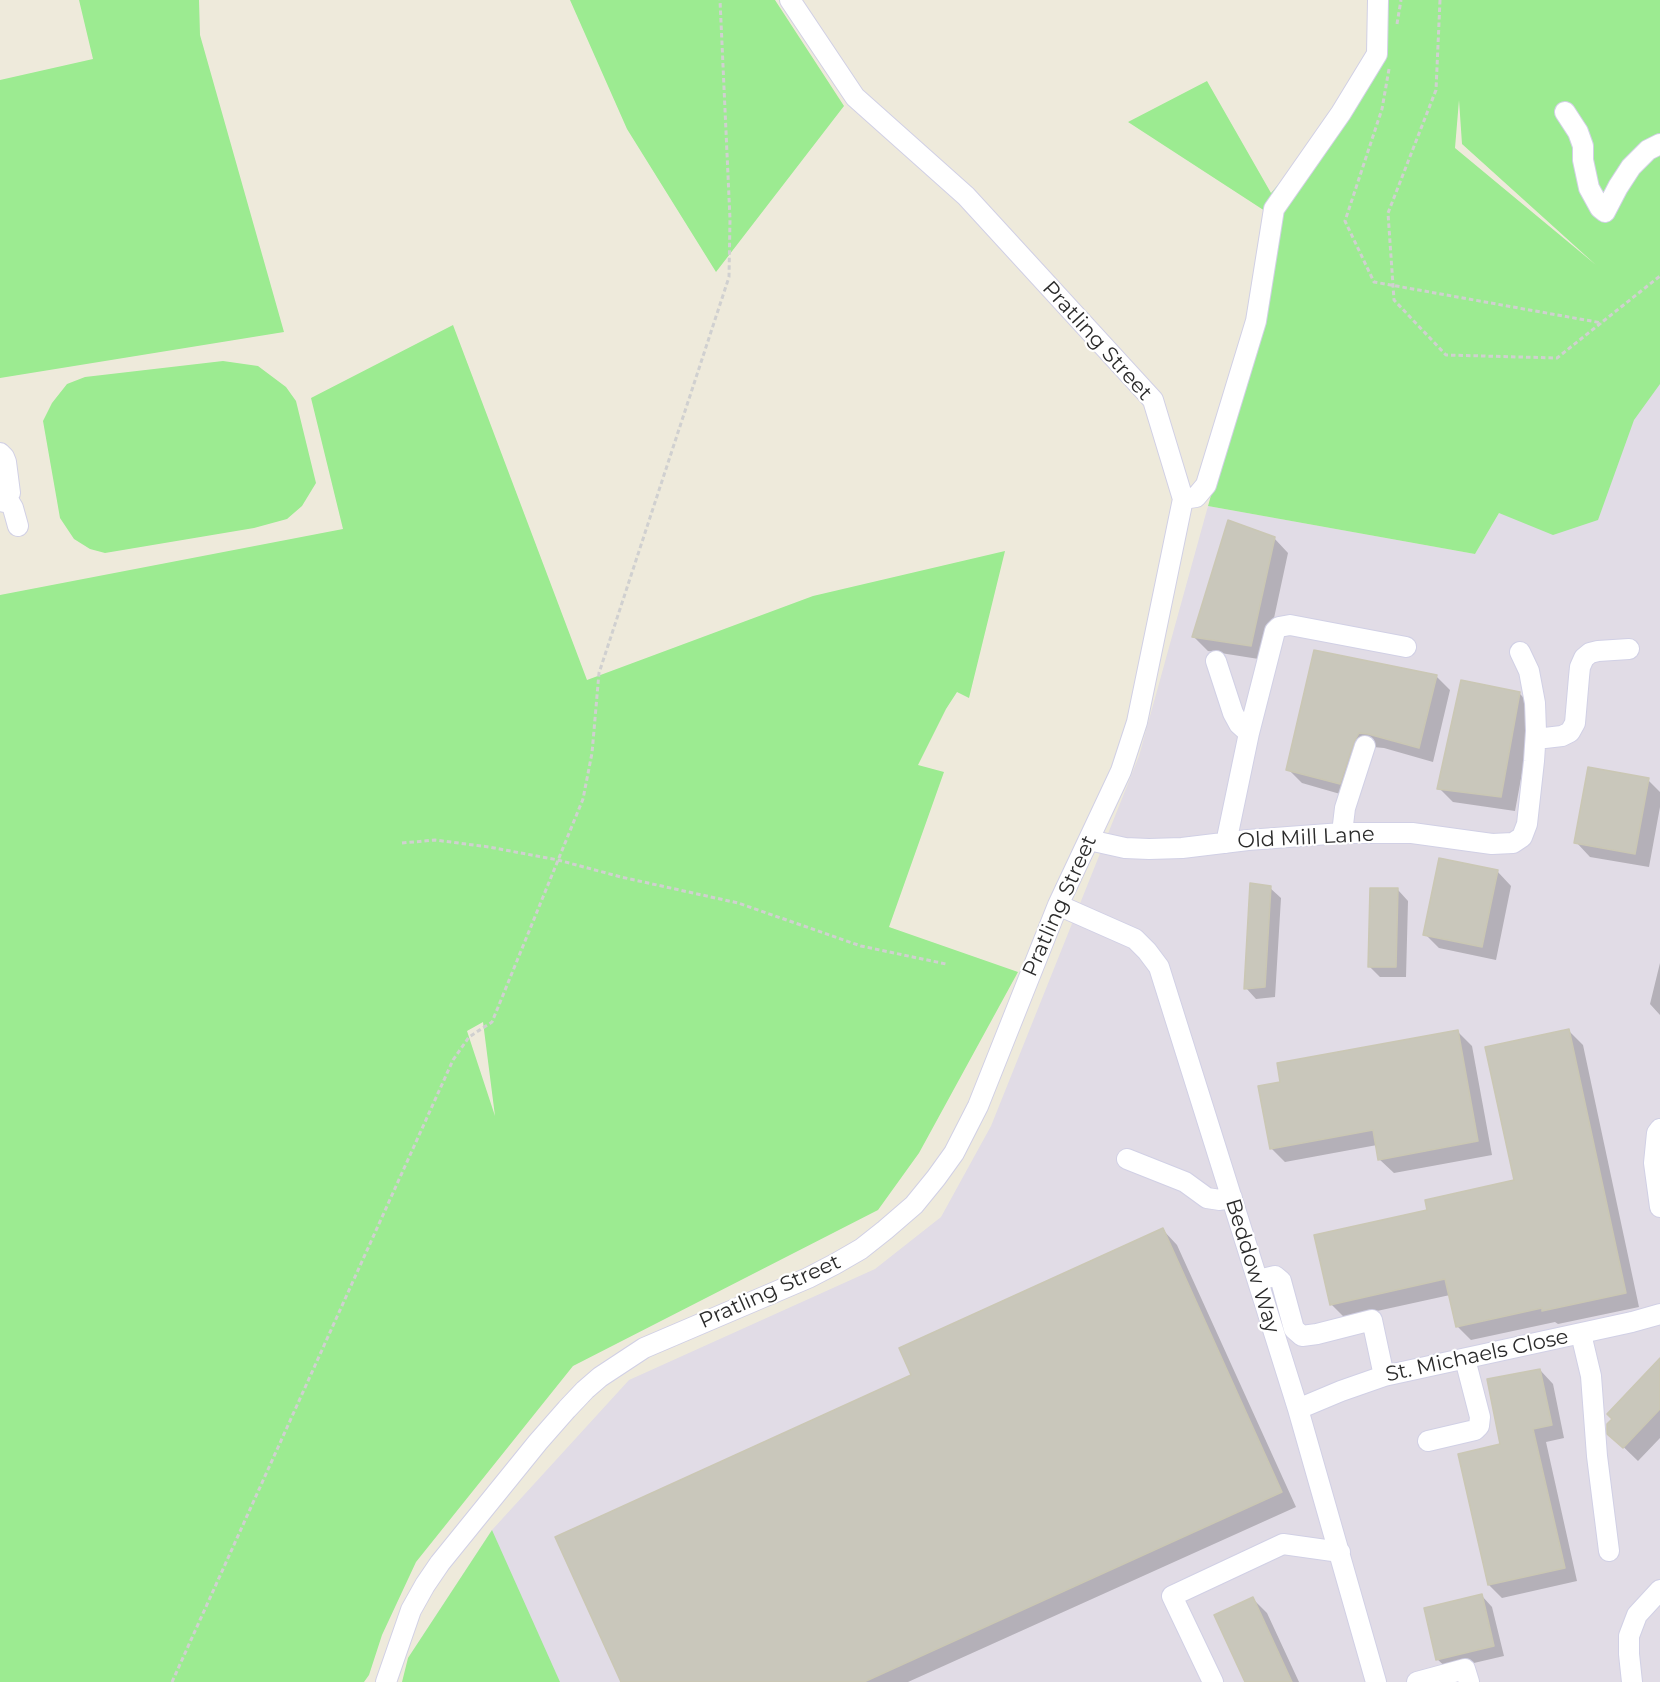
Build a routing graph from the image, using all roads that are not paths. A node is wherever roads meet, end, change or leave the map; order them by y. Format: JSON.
{"nodes":[{"id":1,"x":790,"y":0,"type":"edge"},
{"id":2,"x":1378,"y":0,"type":"edge"},
{"id":3,"x":1565,"y":112,"type":"dead end"},
{"id":4,"x":1660,"y":144,"type":"edge"},
{"id":5,"x":0,"y":453,"type":"edge"},
{"id":6,"x":5,"y":497,"type":"edge"},
{"id":7,"x":1183,"y":499,"type":"junction"},
{"id":8,"x":18,"y":526,"type":"dead end"},
{"id":9,"x":1406,"y":647,"type":"dead end"},
{"id":10,"x":1629,"y":649,"type":"dead end"},
{"id":11,"x":1520,"y":652,"type":"dead end"},
{"id":12,"x":1216,"y":661,"type":"dead end"},
{"id":13,"x":1249,"y":733,"type":"junction"},
{"id":14,"x":1536,"y":739,"type":"junction"},
{"id":15,"x":1365,"y":747,"type":"dead end"},
{"id":16,"x":1342,"y":832,"type":"junction"},
{"id":17,"x":1089,"y":840,"type":"junction"},
{"id":18,"x":1226,"y":843,"type":"junction"},
{"id":19,"x":1058,"y":905,"type":"junction"},
{"id":20,"x":1660,"y":1129,"type":"edge"},
{"id":21,"x":1127,"y":1159,"type":"dead end"},
{"id":22,"x":1232,"y":1198,"type":"junction"},
{"id":23,"x":1660,"y":1207,"type":"edge"},
{"id":24,"x":1258,"y":1280,"type":"junction"},
{"id":25,"x":1660,"y":1314,"type":"edge"},
{"id":26,"x":1581,"y":1334,"type":"junction"},
{"id":27,"x":1465,"y":1359,"type":"junction"},
{"id":28,"x":1384,"y":1376,"type":"junction"},
{"id":29,"x":1298,"y":1409,"type":"junction"},
{"id":30,"x":1428,"y":1441,"type":"dead end"},
{"id":31,"x":1609,"y":1551,"type":"dead end"},
{"id":32,"x":1340,"y":1552,"type":"junction"},
{"id":33,"x":1660,"y":1590,"type":"edge"},
{"id":34,"x":386,"y":1682,"type":"edge"},
{"id":35,"x":1213,"y":1682,"type":"edge"},
{"id":36,"x":1376,"y":1682,"type":"edge"},
{"id":37,"x":1417,"y":1682,"type":"edge"},
{"id":38,"x":1469,"y":1682,"type":"edge"},
{"id":39,"x":1632,"y":1682,"type":"edge"}],
"edges":[{"from":1,"to":7,"type":"street","name":"Pratling Street"},
{"from":2,"to":7,"type":"street"},
{"from":3,"to":4,"type":"street"},
{"from":5,"to":6,"type":"street"},
{"from":6,"to":8,"type":"street"},
{"from":7,"to":17,"type":"street","name":"Pratling Street"},
{"from":9,"to":13,"type":"street"},
{"from":10,"to":14,"type":"street"},
{"from":11,"to":14,"type":"street"},
{"from":12,"to":13,"type":"street"},
{"from":13,"to":18,"type":"street"},
{"from":14,"to":16,"type":"street","name":"Old Mill Lane"},
{"from":15,"to":16,"type":"street"},
{"from":16,"to":18,"type":"street","name":"Old Mill Lane"},
{"from":17,"to":18,"type":"street","name":"Old Mill Lane"},
{"from":17,"to":19,"type":"street","name":"Pratling Street"},
{"from":19,"to":22,"type":"street","name":"Beddow Way"},
{"from":19,"to":34,"type":"street","name":"Pratling Street"},
{"from":20,"to":23,"type":"street"},
{"from":21,"to":22,"type":"street"},
{"from":22,"to":24,"type":"street","name":"Beddow Way"},
{"from":24,"to":28,"type":"street"},
{"from":24,"to":29,"type":"street","name":"Beddow Way"},
{"from":25,"to":26,"type":"street","name":"St. Michaels Close"},
{"from":26,"to":27,"type":"street","name":"St. Michaels Close"},
{"from":26,"to":31,"type":"street"},
{"from":27,"to":28,"type":"street","name":"St. Michaels Close"},
{"from":27,"to":30,"type":"street"},
{"from":28,"to":29,"type":"street","name":"St. Michaels Close"},
{"from":29,"to":32,"type":"street","name":"Beddow Way"},
{"from":32,"to":35,"type":"street"},
{"from":32,"to":36,"type":"street","name":"Beddow Way"},
{"from":33,"to":39,"type":"street"},
{"from":37,"to":38,"type":"street"}]}
